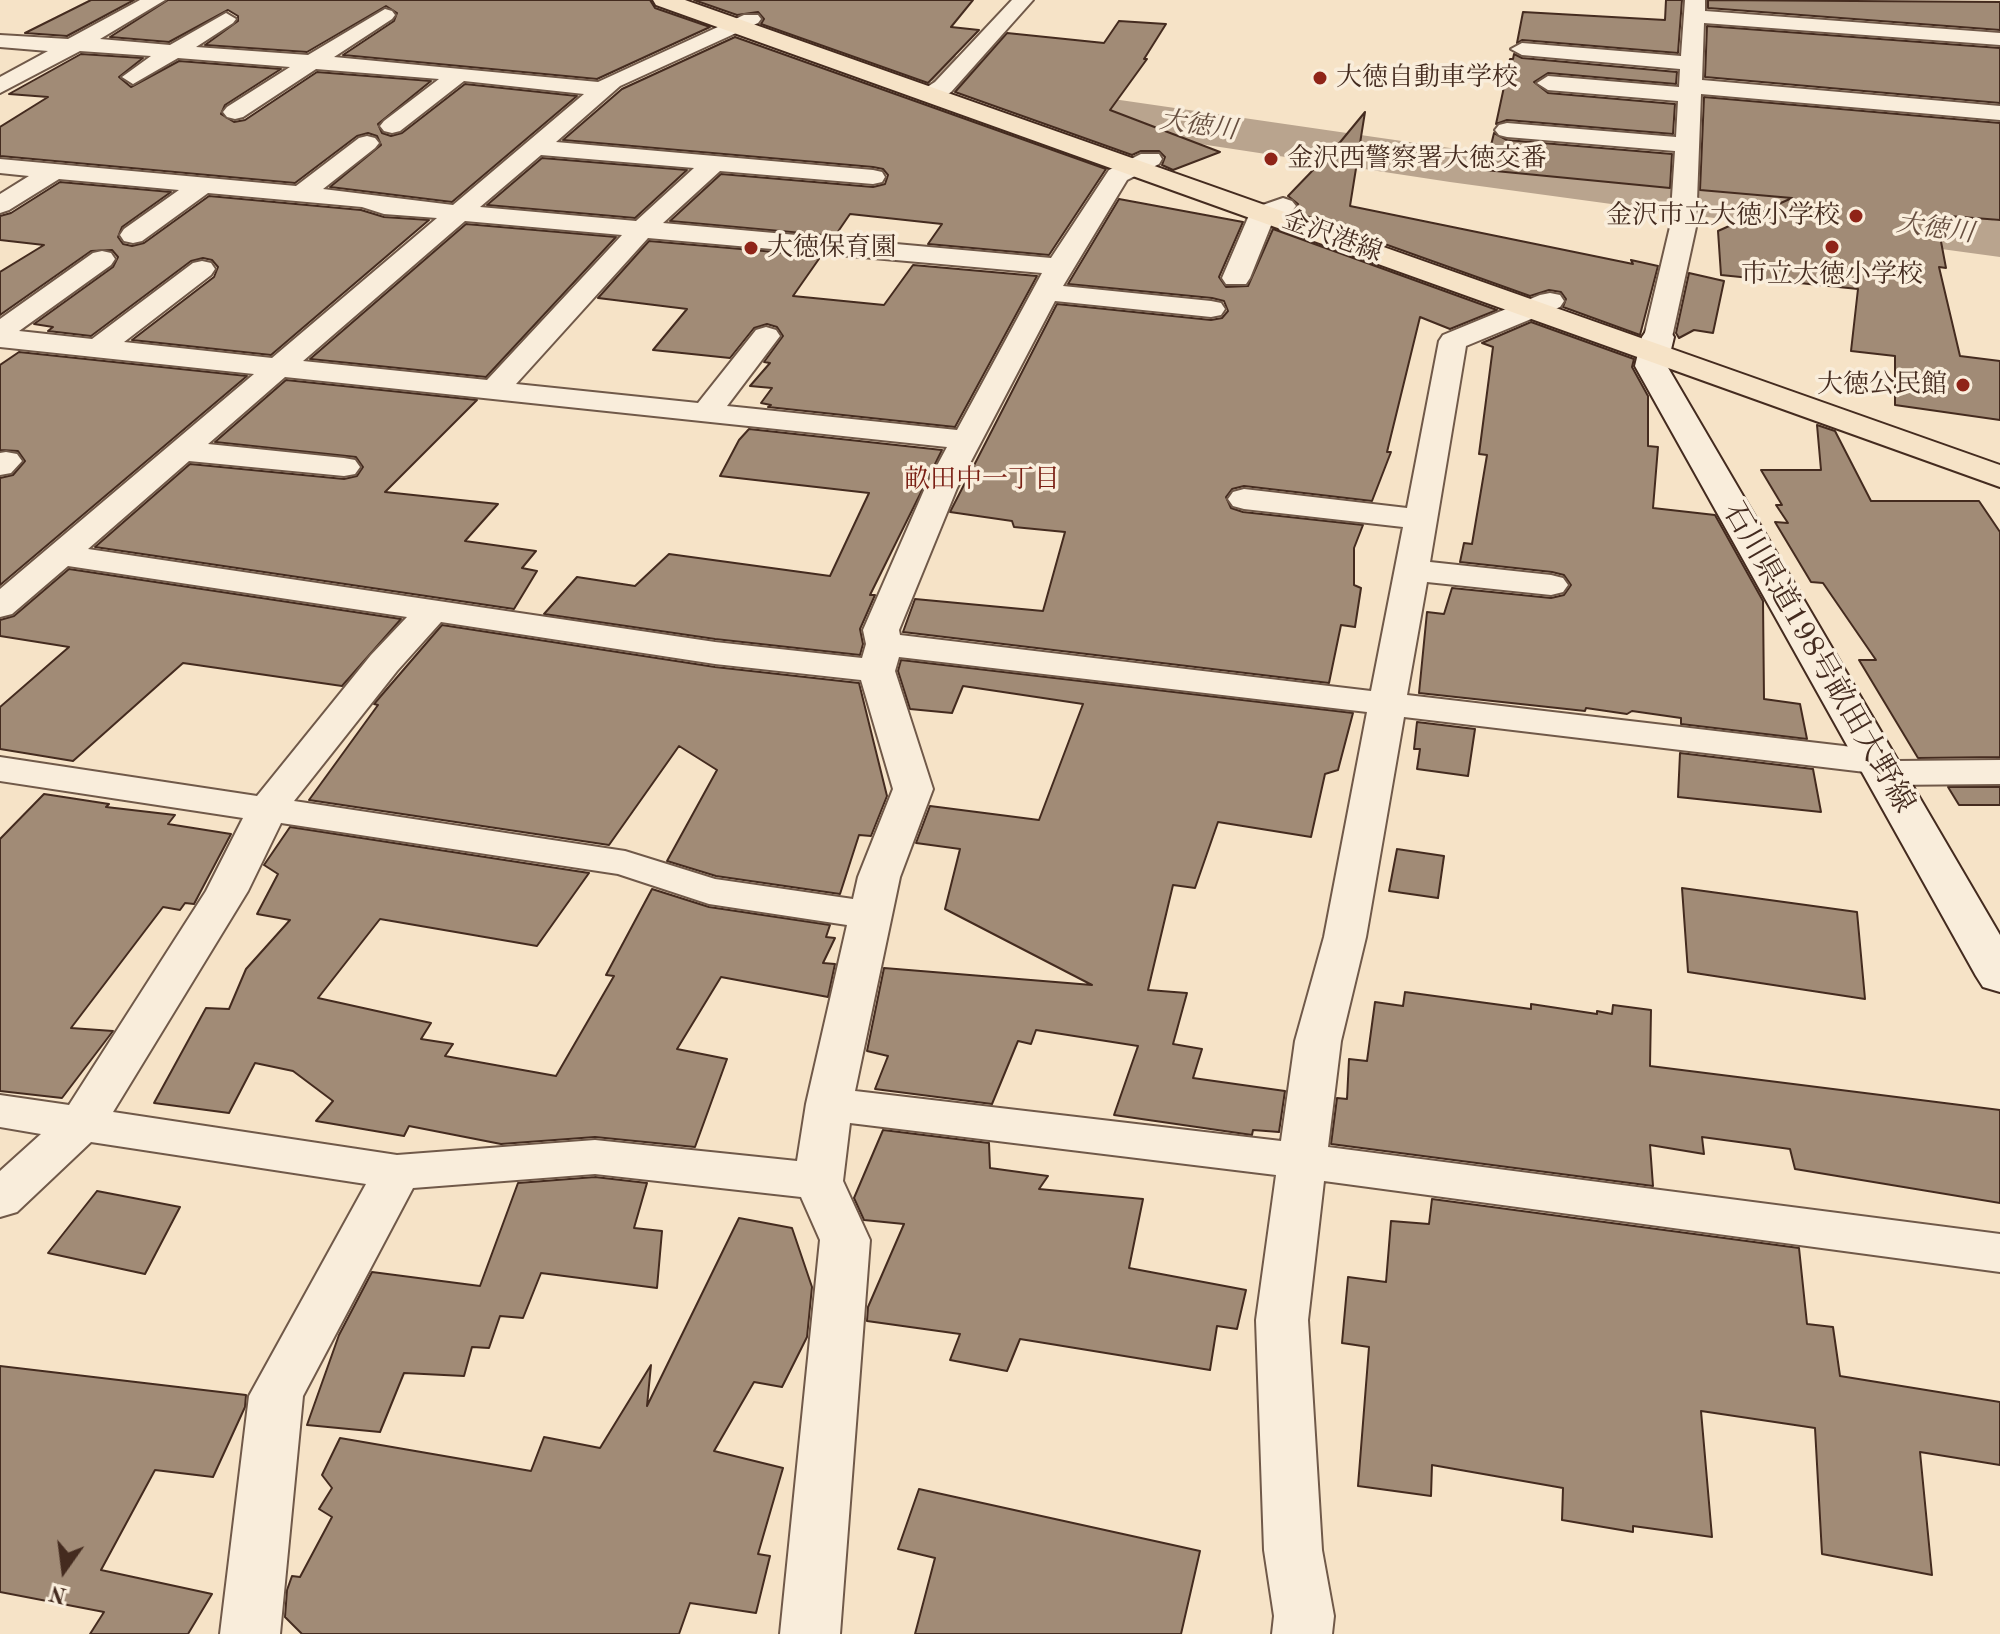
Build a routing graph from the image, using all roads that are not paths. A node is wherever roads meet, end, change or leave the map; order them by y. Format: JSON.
{"nodes":[{"id":1,"x":155,"y":0,"type":"edge"},
{"id":2,"x":664,"y":0,"type":"edge"},
{"id":3,"x":697,"y":0,"type":"edge"},
{"id":4,"x":1023,"y":0,"type":"edge"},
{"id":5,"x":1694,"y":8,"type":"edge"},
{"id":6,"x":385,"y":15,"type":"dead end"},
{"id":7,"x":226,"y":19,"type":"dead end"},
{"id":8,"x":743,"y":22,"type":"junction"},
{"id":9,"x":2000,"y":39,"type":"edge"},
{"id":10,"x":0,"y":41,"type":"edge"},
{"id":11,"x":74,"y":45,"type":"junction"},
{"id":12,"x":1522,"y":49,"type":"dead end"},
{"id":13,"x":173,"y":51,"type":"junction"},
{"id":14,"x":313,"y":62,"type":"junction"},
{"id":15,"x":1691,"y":63,"type":"junction"},
{"id":16,"x":457,"y":76,"type":"junction"},
{"id":17,"x":133,"y":77,"type":"dead end"},
{"id":18,"x":947,"y":82,"type":"junction"},
{"id":19,"x":1548,"y":83,"type":"dead end"},
{"id":20,"x":0,"y":86,"type":"edge"},
{"id":21,"x":603,"y":89,"type":"junction"},
{"id":22,"x":1689,"y":90,"type":"junction"},
{"id":23,"x":235,"y":112,"type":"dead end"},
{"id":24,"x":2000,"y":113,"type":"edge"},
{"id":25,"x":392,"y":126,"type":"dead end"},
{"id":26,"x":1507,"y":130,"type":"dead end"},
{"id":27,"x":367,"y":143,"type":"dead end"},
{"id":28,"x":1685,"y":145,"type":"junction"},
{"id":29,"x":535,"y":147,"type":"junction"},
{"id":30,"x":1141,"y":162,"type":"junction"},
{"id":31,"x":714,"y":163,"type":"junction"},
{"id":32,"x":0,"y":166,"type":"edge"},
{"id":33,"x":54,"y":171,"type":"junction"},
{"id":34,"x":873,"y":177,"type":"dead end"},
{"id":35,"x":203,"y":185,"type":"junction"},
{"id":36,"x":301,"y":194,"type":"junction"},
{"id":37,"x":0,"y":205,"type":"edge"},
{"id":38,"x":1273,"y":209,"type":"junction"},
{"id":39,"x":461,"y":212,"type":"junction"},
{"id":40,"x":642,"y":229,"type":"junction"},
{"id":41,"x":133,"y":235,"type":"dead end"},
{"id":42,"x":102,"y":259,"type":"dead end"},
{"id":43,"x":202,"y":269,"type":"dead end"},
{"id":44,"x":1236,"y":278,"type":"dead end"},
{"id":45,"x":1052,"y":280,"type":"junction"},
{"id":46,"x":1540,"y":304,"type":"junction"},
{"id":47,"x":1211,"y":309,"type":"dead end"},
{"id":48,"x":0,"y":335,"type":"edge"},
{"id":49,"x":766,"y":336,"type":"dead end"},
{"id":50,"x":1655,"y":345,"type":"junction"},
{"id":51,"x":99,"y":348,"type":"junction"},
{"id":52,"x":279,"y":367,"type":"junction"},
{"id":53,"x":494,"y":390,"type":"junction"},
{"id":54,"x":706,"y":412,"type":"junction"},
{"id":55,"x":967,"y":440,"type":"junction"},
{"id":56,"x":181,"y":451,"type":"junction"},
{"id":57,"x":2000,"y":461,"type":"edge"},
{"id":58,"x":344,"y":467,"type":"dead end"},
{"id":59,"x":2000,"y":477,"type":"edge"},
{"id":60,"x":1244,"y":499,"type":"dead end"},
{"id":61,"x":1420,"y":519,"type":"junction"},
{"id":62,"x":61,"y":555,"type":"junction"},
{"id":63,"x":1411,"y":570,"type":"junction"},
{"id":64,"x":1551,"y":585,"type":"dead end"},
{"id":65,"x":2,"y":603,"type":"edge"},
{"id":66,"x":434,"y":609,"type":"junction"},
{"id":67,"x":881,"y":658,"type":"junction"},
{"id":68,"x":1389,"y":703,"type":"junction"},
{"id":69,"x":1881,"y":768,"type":"junction"},
{"id":70,"x":0,"y":769,"type":"edge"},
{"id":71,"x":2000,"y":772,"type":"edge"},
{"id":72,"x":268,"y":808,"type":"junction"},
{"id":73,"x":871,"y":915,"type":"junction"},
{"id":74,"x":2000,"y":976,"type":"edge"},
{"id":75,"x":829,"y":1104,"type":"junction"},
{"id":76,"x":0,"y":1111,"type":"edge"},
{"id":77,"x":82,"y":1123,"type":"junction"},
{"id":78,"x":1303,"y":1161,"type":"junction"},
{"id":79,"x":397,"y":1172,"type":"junction"},
{"id":80,"x":819,"y":1181,"type":"junction"},
{"id":81,"x":0,"y":1199,"type":"edge"},
{"id":82,"x":2000,"y":1253,"type":"edge"},
{"id":83,"x":250,"y":1634,"type":"edge"},
{"id":84,"x":810,"y":1634,"type":"edge"},
{"id":85,"x":1302,"y":1634,"type":"edge"}],
"edges":[{"from":1,"to":11,"type":"street"},
{"from":2,"to":8,"type":"main road","name":"金沢港線"},
{"from":3,"to":8,"type":"main road","name":"金沢港線"},
{"from":4,"to":18,"type":"street"},
{"from":5,"to":9,"type":"street"},
{"from":5,"to":15,"type":"street"},
{"from":6,"to":14,"type":"street"},
{"from":7,"to":13,"type":"street"},
{"from":8,"to":18,"type":"main road","name":"金沢港線"},
{"from":8,"to":21,"type":"street"},
{"from":10,"to":11,"type":"street"},
{"from":11,"to":13,"type":"street"},
{"from":11,"to":20,"type":"street"},
{"from":12,"to":15,"type":"street"},
{"from":13,"to":14,"type":"street"},
{"from":13,"to":17,"type":"street"},
{"from":14,"to":16,"type":"street"},
{"from":14,"to":23,"type":"street"},
{"from":15,"to":22,"type":"street"},
{"from":16,"to":21,"type":"street"},
{"from":16,"to":25,"type":"street"},
{"from":18,"to":30,"type":"main road","name":"金沢港線"},
{"from":19,"to":22,"type":"street"},
{"from":21,"to":29,"type":"street"},
{"from":22,"to":24,"type":"street"},
{"from":22,"to":28,"type":"street"},
{"from":26,"to":28,"type":"street"},
{"from":27,"to":36,"type":"street"},
{"from":28,"to":50,"type":"street"},
{"from":29,"to":31,"type":"street"},
{"from":29,"to":39,"type":"street"},
{"from":30,"to":38,"type":"main road","name":"金沢港線"},
{"from":30,"to":45,"type":"street"},
{"from":31,"to":34,"type":"street"},
{"from":31,"to":40,"type":"street"},
{"from":32,"to":33,"type":"street"},
{"from":33,"to":35,"type":"street"},
{"from":33,"to":37,"type":"street"},
{"from":35,"to":36,"type":"street"},
{"from":35,"to":41,"type":"street"},
{"from":36,"to":39,"type":"street"},
{"from":38,"to":44,"type":"street"},
{"from":38,"to":46,"type":"main road","name":"金沢港線"},
{"from":39,"to":40,"type":"street"},
{"from":39,"to":52,"type":"street"},
{"from":40,"to":45,"type":"street"},
{"from":40,"to":53,"type":"street"},
{"from":42,"to":48,"type":"street"},
{"from":43,"to":51,"type":"street"},
{"from":45,"to":47,"type":"street"},
{"from":45,"to":55,"type":"street"},
{"from":46,"to":50,"type":"main road","name":"金沢港線"},
{"from":46,"to":61,"type":"street"},
{"from":48,"to":51,"type":"street"},
{"from":49,"to":54,"type":"street"},
{"from":50,"to":57,"type":"main road","name":"金沢港線"},
{"from":50,"to":59,"type":"main road","name":"金沢港線"},
{"from":50,"to":69,"type":"main road","name":"石川県道198号畝田大野線"},
{"from":51,"to":52,"type":"street"},
{"from":52,"to":53,"type":"street"},
{"from":52,"to":56,"type":"street"},
{"from":53,"to":54,"type":"street"},
{"from":54,"to":55,"type":"street"},
{"from":55,"to":67,"type":"street"},
{"from":56,"to":58,"type":"street"},
{"from":56,"to":62,"type":"street"},
{"from":60,"to":61,"type":"street"},
{"from":61,"to":63,"type":"street"},
{"from":62,"to":65,"type":"street"},
{"from":62,"to":66,"type":"street"},
{"from":63,"to":64,"type":"street"},
{"from":63,"to":68,"type":"street"},
{"from":66,"to":67,"type":"street"},
{"from":66,"to":72,"type":"street"},
{"from":67,"to":68,"type":"street"},
{"from":67,"to":73,"type":"street"},
{"from":68,"to":69,"type":"street"},
{"from":68,"to":78,"type":"street"},
{"from":69,"to":71,"type":"street"},
{"from":69,"to":74,"type":"main road","name":"石川県道198号畝田大野線"},
{"from":70,"to":72,"type":"street"},
{"from":72,"to":73,"type":"street"},
{"from":72,"to":77,"type":"street"},
{"from":73,"to":75,"type":"street"},
{"from":75,"to":78,"type":"street"},
{"from":75,"to":80,"type":"street"},
{"from":76,"to":77,"type":"street"},
{"from":77,"to":79,"type":"street"},
{"from":77,"to":81,"type":"street"},
{"from":78,"to":82,"type":"street"},
{"from":78,"to":85,"type":"street"},
{"from":79,"to":80,"type":"street"},
{"from":79,"to":83,"type":"street"},
{"from":80,"to":84,"type":"street"}]}
